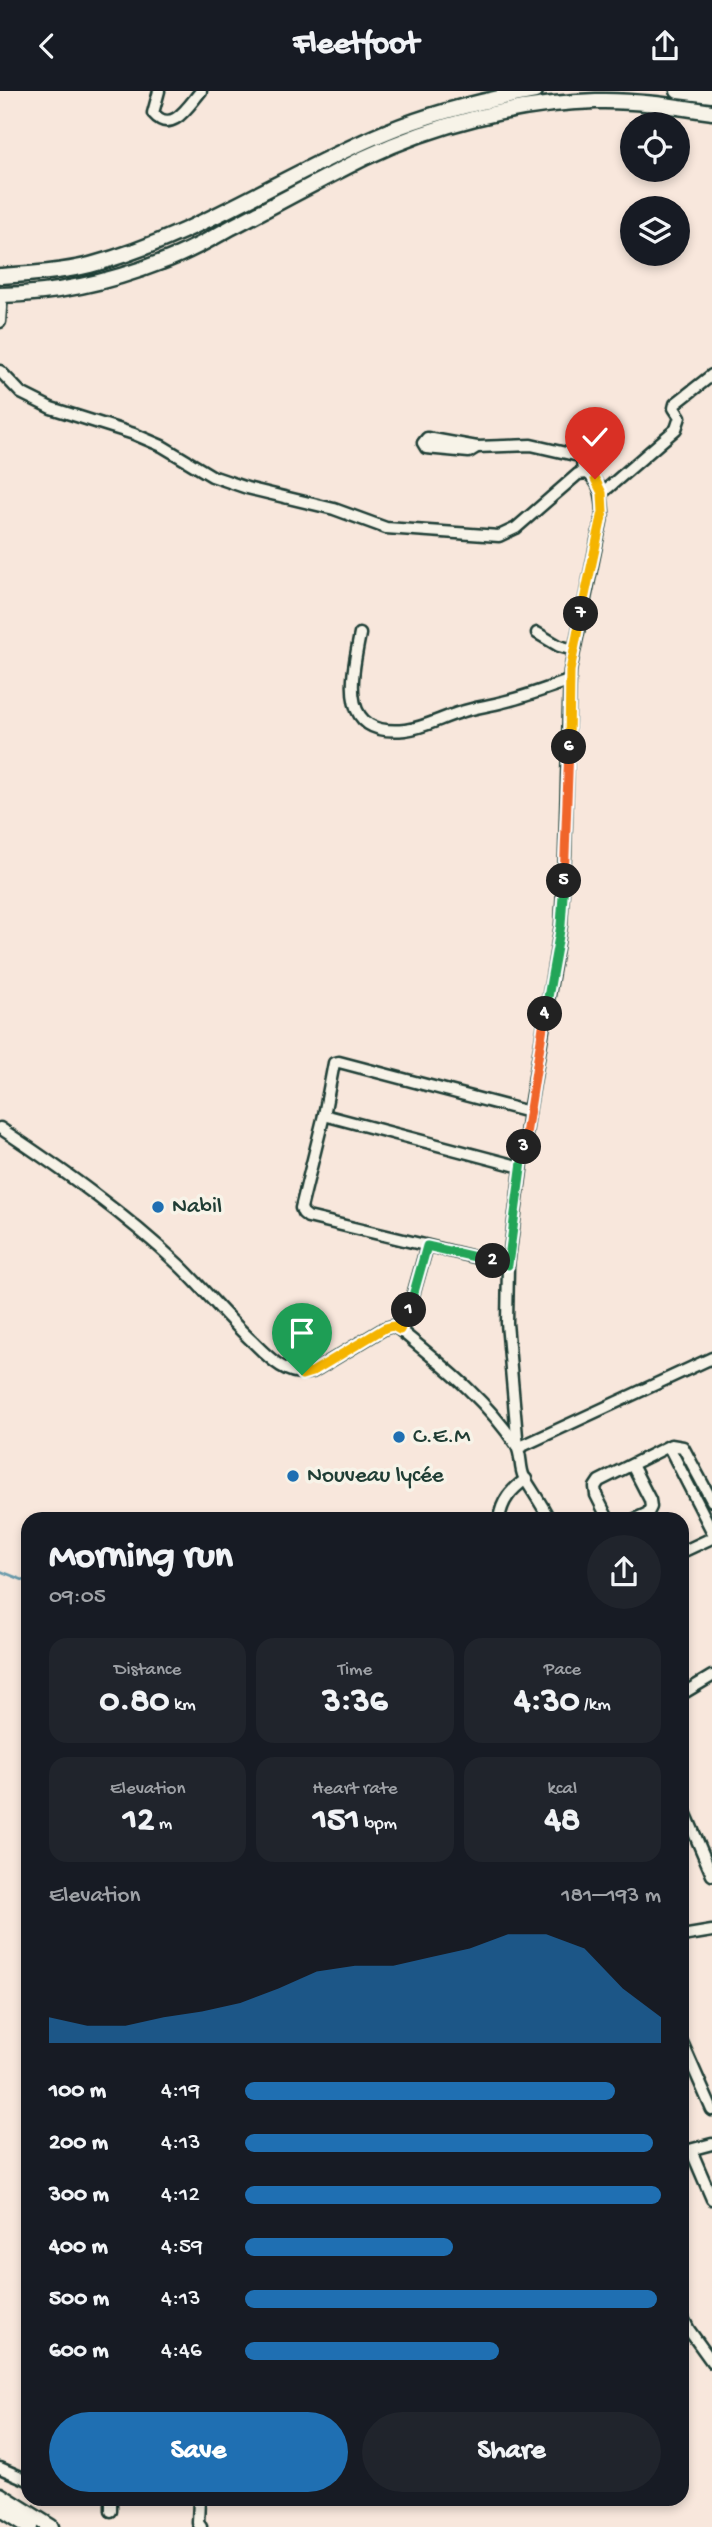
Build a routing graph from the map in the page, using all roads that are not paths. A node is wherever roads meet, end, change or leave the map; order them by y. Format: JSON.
{"nodes":[{"id":1,"x":159,"y":91,"type":"edge"},
{"id":2,"x":201,"y":91,"type":"edge"},
{"id":3,"x":535,"y":91,"type":"edge"},
{"id":4,"x":677,"y":91,"type":"edge"},
{"id":5,"x":712,"y":95,"type":"edge"},
{"id":6,"x":712,"y":112,"type":"edge"},
{"id":7,"x":0,"y":276,"type":"edge"},
{"id":8,"x":1,"y":295,"type":"edge"},
{"id":9,"x":0,"y":322,"type":"edge"},
{"id":10,"x":0,"y":372,"type":"edge"},
{"id":11,"x":712,"y":375,"type":"edge"},
{"id":12,"x":477,"y":447,"type":"dead end"},
{"id":13,"x":583,"y":472,"type":"junction"},
{"id":14,"x":602,"y":493,"type":"junction"},
{"id":15,"x":537,"y":633,"type":"dead end"},
{"id":16,"x":360,"y":634,"type":"dead end"},
{"id":17,"x":574,"y":650,"type":"junction"},
{"id":18,"x":569,"y":681,"type":"junction"},
{"id":19,"x":529,"y":1112,"type":"junction"},
{"id":20,"x":324,"y":1115,"type":"junction"},
{"id":21,"x":0,"y":1128,"type":"edge"},
{"id":22,"x":521,"y":1167,"type":"junction"},
{"id":23,"x":427,"y":1246,"type":"junction"},
{"id":24,"x":508,"y":1265,"type":"junction"},
{"id":25,"x":400,"y":1330,"type":"junction"},
{"id":26,"x":712,"y":1358,"type":"edge"},
{"id":27,"x":669,"y":1447,"type":"junction"},
{"id":28,"x":518,"y":1448,"type":"junction"},
{"id":29,"x":632,"y":1465,"type":"junction"},
{"id":30,"x":526,"y":1479,"type":"junction"},
{"id":31,"x":712,"y":1501,"type":"edge"},
{"id":32,"x":500,"y":1512,"type":"edge"},
{"id":33,"x":545,"y":1512,"type":"edge"},
{"id":34,"x":604,"y":1512,"type":"edge"},
{"id":35,"x":648,"y":1512,"type":"edge"},
{"id":36,"x":712,"y":1531,"type":"edge"},
{"id":37,"x":712,"y":1538,"type":"edge"},
{"id":38,"x":689,"y":1549,"type":"edge"},
{"id":39,"x":712,"y":1676,"type":"edge"},
{"id":40,"x":689,"y":1690,"type":"edge"},
{"id":41,"x":689,"y":1821,"type":"edge"},
{"id":42,"x":712,"y":1875,"type":"edge"},
{"id":43,"x":712,"y":1931,"type":"edge"},
{"id":44,"x":689,"y":1935,"type":"edge"},
{"id":45,"x":689,"y":2058,"type":"edge"},
{"id":46,"x":712,"y":2110,"type":"edge"},
{"id":47,"x":712,"y":2144,"type":"edge"},
{"id":48,"x":689,"y":2150,"type":"edge"},
{"id":49,"x":689,"y":2155,"type":"edge"},
{"id":50,"x":712,"y":2199,"type":"edge"},
{"id":51,"x":689,"y":2330,"type":"edge"},
{"id":52,"x":712,"y":2362,"type":"edge"},
{"id":53,"x":0,"y":2468,"type":"edge"},
{"id":54,"x":21,"y":2477,"type":"edge"},
{"id":55,"x":0,"y":2495,"type":"edge"},
{"id":56,"x":111,"y":2506,"type":"edge"},
{"id":57,"x":199,"y":2506,"type":"edge"},
{"id":58,"x":0,"y":2508,"type":"edge"},
{"id":59,"x":111,"y":2511,"type":"dead end"},
{"id":60,"x":30,"y":2527,"type":"edge"},
{"id":61,"x":51,"y":2527,"type":"edge"},
{"id":62,"x":201,"y":2527,"type":"edge"}],
"edges":[{"from":1,"to":2,"type":"street"},
{"from":3,"to":7,"type":"highway"},
{"from":4,"to":5,"type":"highway"},
{"from":6,"to":8,"type":"highway"},
{"from":8,"to":9,"type":"street"},
{"from":10,"to":13,"type":"street"},
{"from":11,"to":14,"type":"street"},
{"from":12,"to":13,"type":"street"},
{"from":13,"to":14,"type":"street"},
{"from":14,"to":17,"type":"street"},
{"from":15,"to":17,"type":"street"},
{"from":16,"to":18,"type":"street"},
{"from":17,"to":18,"type":"street"},
{"from":18,"to":19,"type":"street"},
{"from":19,"to":20,"type":"street"},
{"from":19,"to":22,"type":"street"},
{"from":20,"to":22,"type":"street"},
{"from":20,"to":23,"type":"street"},
{"from":21,"to":25,"type":"street"},
{"from":22,"to":24,"type":"street"},
{"from":23,"to":24,"type":"street"},
{"from":23,"to":25,"type":"street"},
{"from":24,"to":28,"type":"street"},
{"from":25,"to":28,"type":"street"},
{"from":26,"to":28,"type":"street"},
{"from":27,"to":29,"type":"street"},
{"from":27,"to":31,"type":"street"},
{"from":27,"to":36,"type":"street"},
{"from":28,"to":30,"type":"street"},
{"from":29,"to":34,"type":"street"},
{"from":29,"to":35,"type":"street"},
{"from":30,"to":32,"type":"street"},
{"from":30,"to":33,"type":"street"},
{"from":37,"to":38,"type":"street"},
{"from":39,"to":40,"type":"street"},
{"from":41,"to":42,"type":"street"},
{"from":43,"to":44,"type":"street"},
{"from":45,"to":46,"type":"street"},
{"from":47,"to":48,"type":"street"},
{"from":49,"to":50,"type":"street"},
{"from":51,"to":52,"type":"street"},
{"from":53,"to":54,"type":"street"},
{"from":55,"to":61,"type":"highway"},
{"from":56,"to":59,"type":"street"},
{"from":57,"to":62,"type":"street"},
{"from":58,"to":60,"type":"highway"}]}
